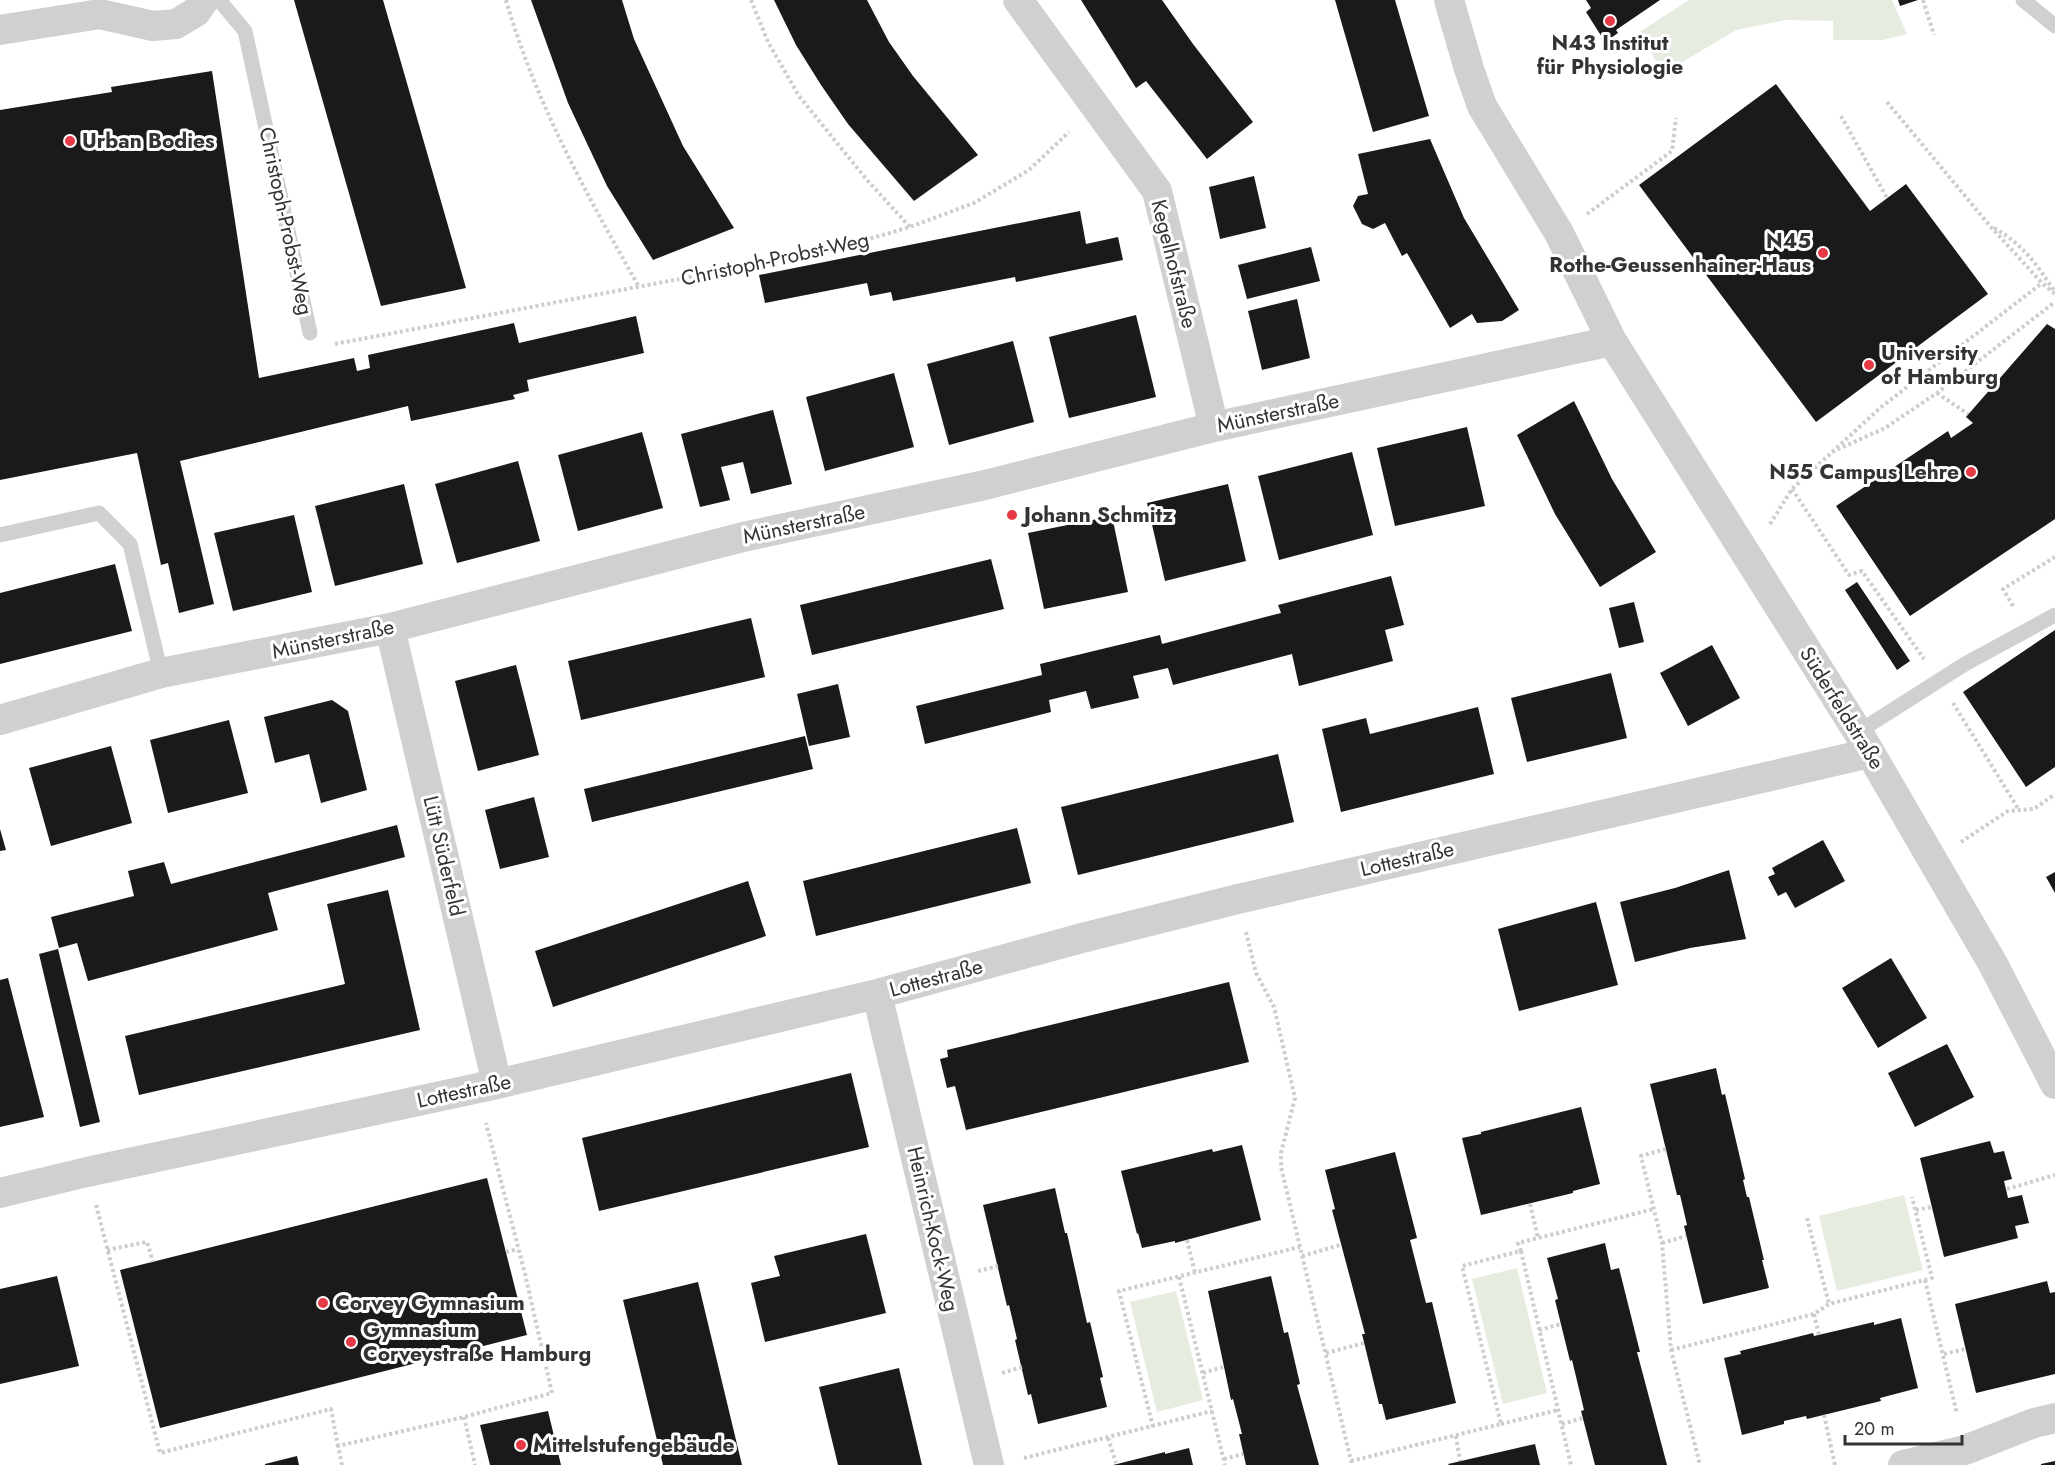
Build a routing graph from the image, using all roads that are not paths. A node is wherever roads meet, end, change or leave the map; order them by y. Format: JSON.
{"nodes":[{"id":1,"x":204,"y":0,"type":"edge"},
{"id":2,"x":219,"y":0,"type":"edge"},
{"id":3,"x":1018,"y":0,"type":"edge"},
{"id":4,"x":1449,"y":0,"type":"edge"},
{"id":5,"x":2023,"y":0,"type":"edge"},
{"id":6,"x":68,"y":10,"type":"edge"},
{"id":7,"x":2055,"y":26,"type":"edge"},
{"id":8,"x":0,"y":30,"type":"edge"},
{"id":9,"x":310,"y":333,"type":"road end"},
{"id":10,"x":1612,"y":341,"type":"junction"},
{"id":11,"x":1214,"y":427,"type":"junction"},
{"id":12,"x":0,"y":535,"type":"edge"},
{"id":13,"x":2055,"y":615,"type":"edge"},
{"id":14,"x":390,"y":628,"type":"junction"},
{"id":15,"x":161,"y":673,"type":"junction"},
{"id":16,"x":0,"y":720,"type":"edge"},
{"id":17,"x":1864,"y":743,"type":"junction"},
{"id":18,"x":877,"y":994,"type":"junction"},
{"id":19,"x":2055,"y":1084,"type":"edge"},
{"id":20,"x":487,"y":1087,"type":"junction"},
{"id":21,"x":0,"y":1193,"type":"edge"},
{"id":22,"x":2055,"y":1418,"type":"edge"},
{"id":23,"x":1003,"y":1462,"type":"edge"},
{"id":24,"x":1903,"y":1465,"type":"edge"}],
"edges":[{"from":1,"to":6,"type":"street"},
{"from":2,"to":9,"type":"lane","name":"Christoph-Probst-Weg"},
{"from":3,"to":11,"type":"street","name":"Kegelhofstraße"},
{"from":4,"to":10,"type":"street","name":"Süderfeldstraße"},
{"from":5,"to":7,"type":"lane"},
{"from":6,"to":8,"type":"street"},
{"from":10,"to":11,"type":"street","name":"Münsterstraße"},
{"from":10,"to":17,"type":"street","name":"Süderfeldstraße"},
{"from":11,"to":14,"type":"street","name":"Münsterstraße"},
{"from":12,"to":15,"type":"lane"},
{"from":13,"to":17,"type":"lane"},
{"from":14,"to":15,"type":"street","name":"Münsterstraße"},
{"from":14,"to":20,"type":"street","name":"Lütt Süderfeld"},
{"from":15,"to":16,"type":"street","name":"Münsterstraße"},
{"from":17,"to":18,"type":"street","name":"Lottestraße"},
{"from":17,"to":19,"type":"street","name":"Süderfeldstraße"},
{"from":18,"to":20,"type":"street","name":"Lottestraße"},
{"from":18,"to":23,"type":"street","name":"Heinrich-Kock-Weg"},
{"from":20,"to":21,"type":"street","name":"Lottestraße"},
{"from":22,"to":24,"type":"street"}]}
